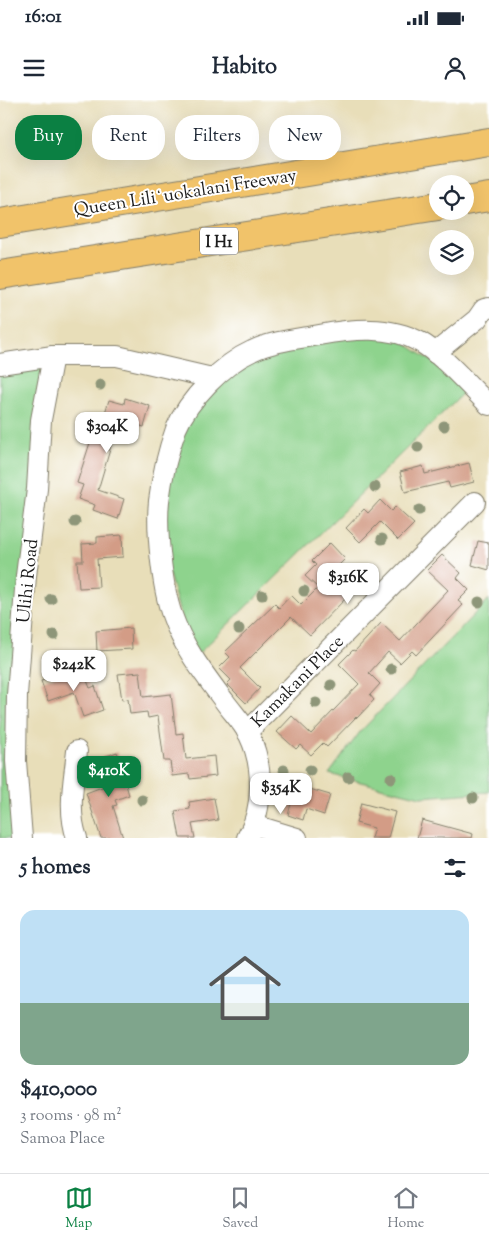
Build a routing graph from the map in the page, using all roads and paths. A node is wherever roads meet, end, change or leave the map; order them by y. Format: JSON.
{"nodes":[{"id":1,"x":489,"y":142,"type":"edge"},
{"id":2,"x":489,"y":197,"type":"edge"},
{"id":3,"x":474,"y":200,"type":"edge"},
{"id":4,"x":429,"y":207,"type":"edge"},
{"id":5,"x":0,"y":223,"type":"edge"},
{"id":6,"x":0,"y":275,"type":"edge"},
{"id":7,"x":489,"y":308,"type":"edge"},
{"id":8,"x":435,"y":353,"type":"junction"},
{"id":9,"x":52,"y":356,"type":"junction"},
{"id":10,"x":0,"y":364,"type":"edge"},
{"id":11,"x":212,"y":378,"type":"junction"},
{"id":12,"x":489,"y":406,"type":"edge"},
{"id":13,"x":474,"y":502,"type":"dead end"},
{"id":14,"x":247,"y":732,"type":"junction"},
{"id":15,"x":77,"y":752,"type":"dead end"},
{"id":16,"x":251,"y":832,"type":"edge"},
{"id":17,"x":22,"y":838,"type":"edge"},
{"id":18,"x":77,"y":838,"type":"edge"},
{"id":19,"x":297,"y":838,"type":"edge"}],
"edges":[{"from":1,"to":5,"type":"highway","name":"Queen Liliʻuokalani Freeway"},
{"from":2,"to":3,"type":"highway"},
{"from":4,"to":6,"type":"highway","number":"I H1"},
{"from":7,"to":8,"type":"street"},
{"from":8,"to":11,"type":"street"},
{"from":8,"to":12,"type":"street"},
{"from":9,"to":10,"type":"street"},
{"from":9,"to":11,"type":"street"},
{"from":9,"to":17,"type":"street","name":"Ulihi Road"},
{"from":11,"to":14,"type":"street"},
{"from":13,"to":14,"type":"street","name":"Kamakani Place"},
{"from":14,"to":16,"type":"street"},
{"from":15,"to":18,"type":"street"},
{"from":16,"to":19,"type":"street"}]}
